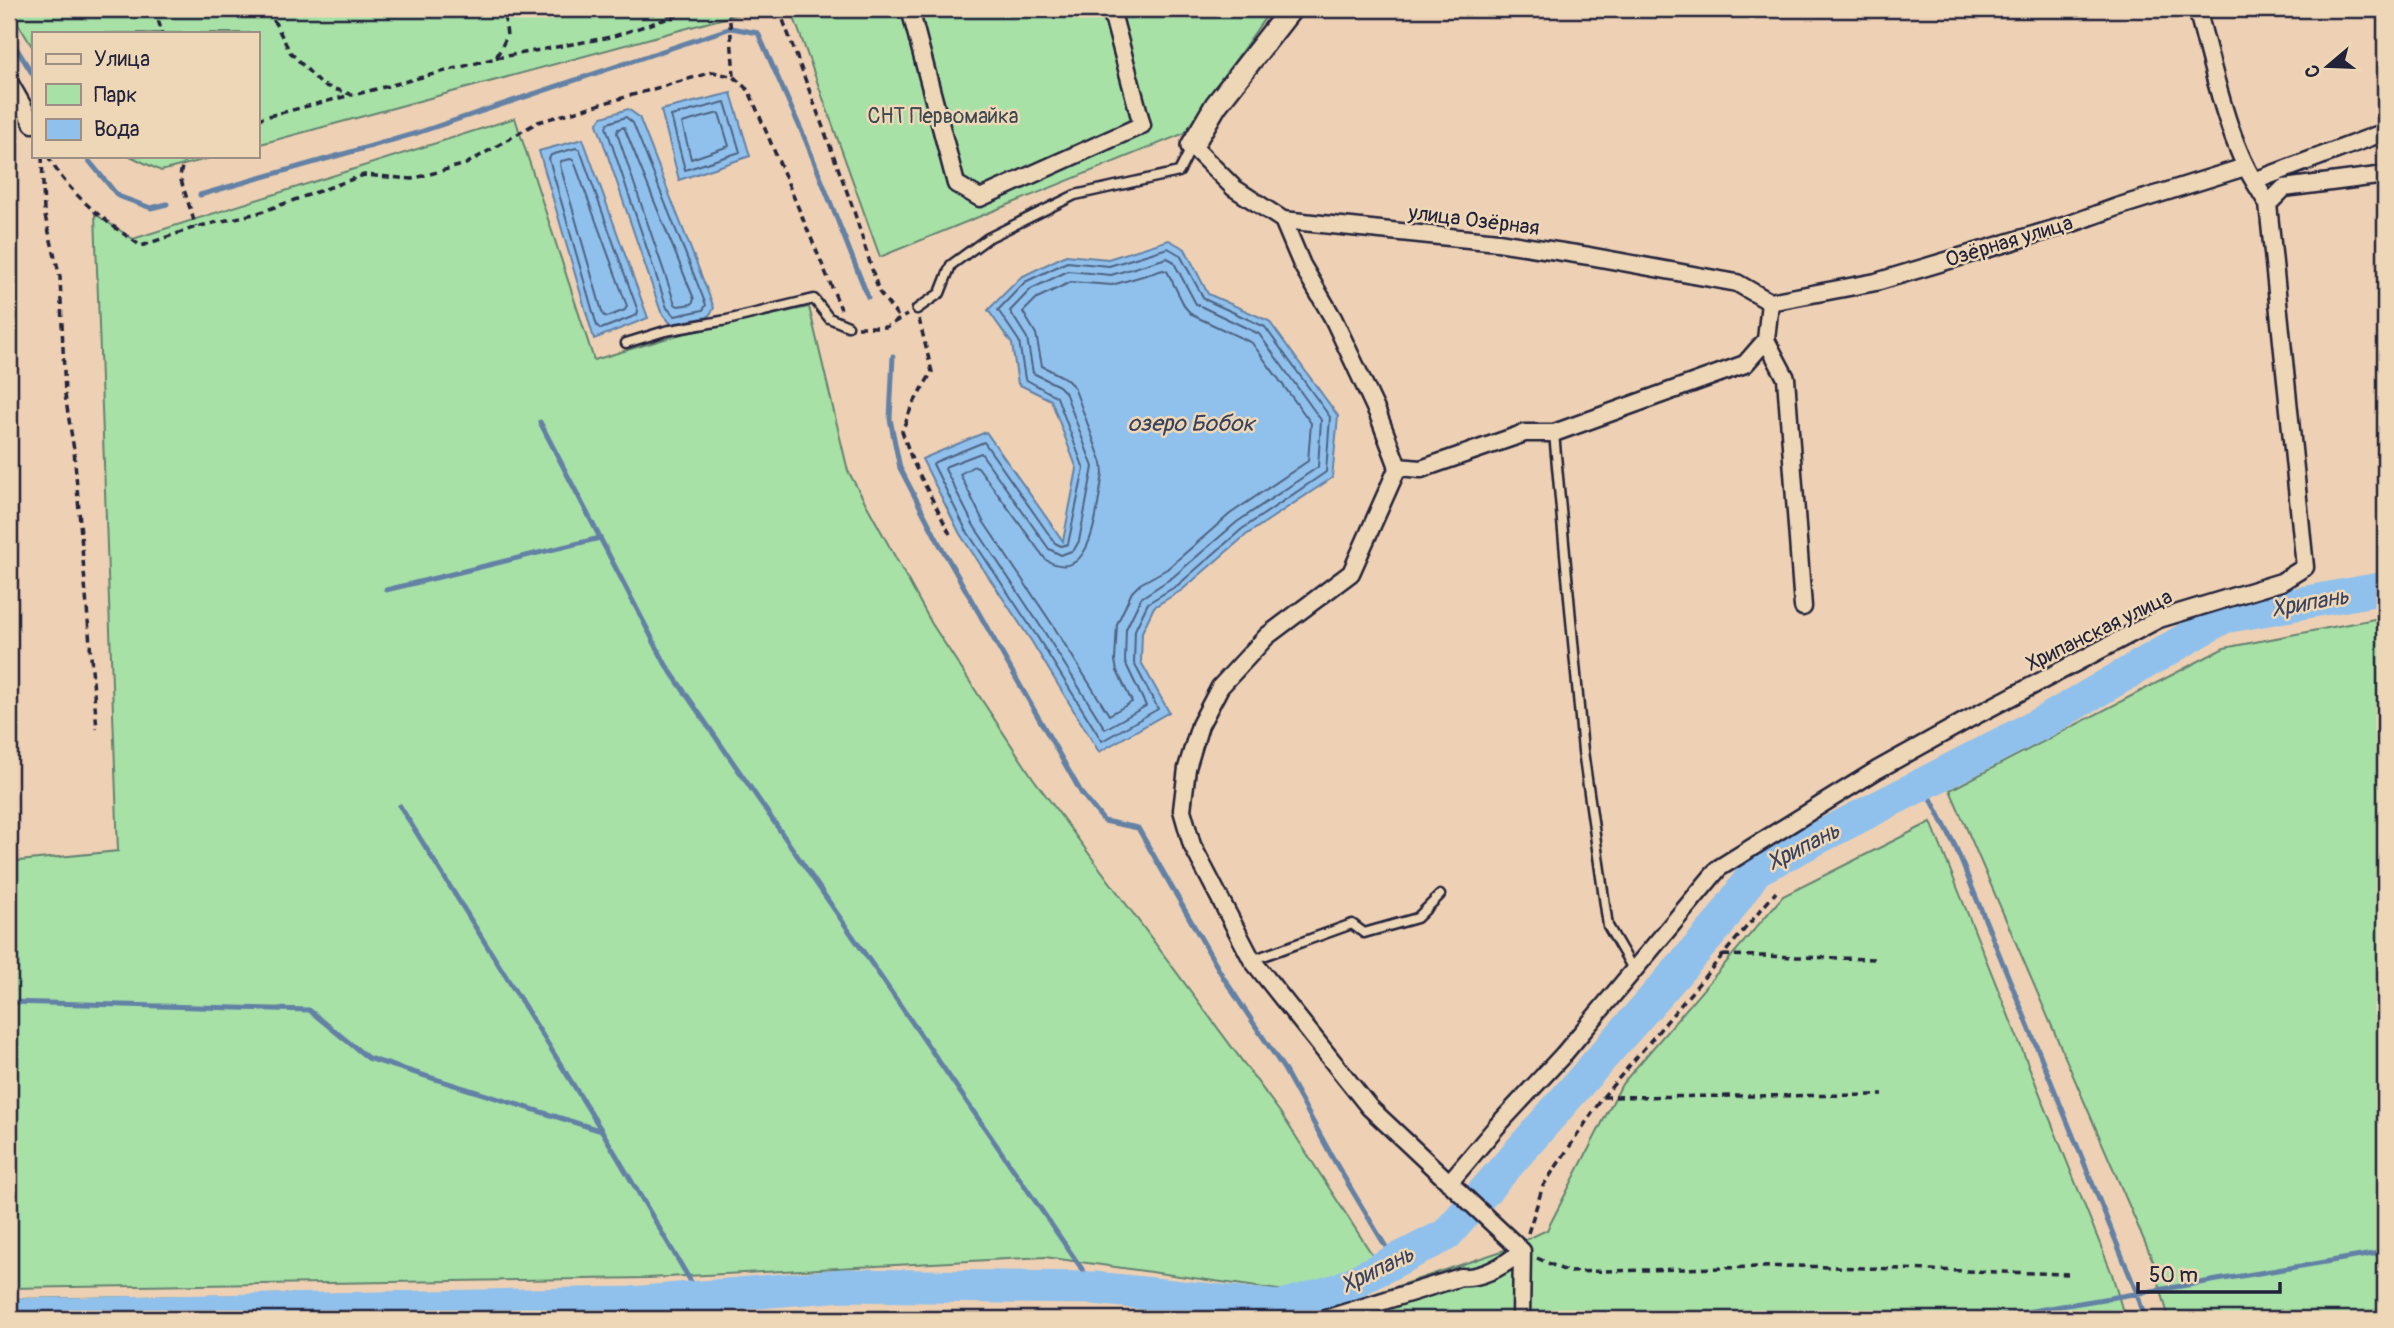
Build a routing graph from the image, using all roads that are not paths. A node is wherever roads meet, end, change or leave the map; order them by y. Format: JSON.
{"nodes":[{"id":1,"x":910,"y":9,"type":"edge"},
{"id":2,"x":1111,"y":9,"type":"edge"},
{"id":3,"x":1291,"y":9,"type":"edge"},
{"id":4,"x":2197,"y":9,"type":"edge"},
{"id":5,"x":9,"y":82,"type":"edge"},
{"id":6,"x":32,"y":122,"type":"edge"},
{"id":7,"x":2385,"y":132,"type":"edge"},
{"id":8,"x":1192,"y":146,"type":"junction"},
{"id":9,"x":2245,"y":167,"type":"junction"},
{"id":10,"x":2385,"y":175,"type":"edge"},
{"id":11,"x":2254,"y":181,"type":"junction"},
{"id":12,"x":2268,"y":204,"type":"junction"},
{"id":13,"x":1283,"y":220,"type":"junction"},
{"id":14,"x":1770,"y":302,"type":"junction"},
{"id":15,"x":917,"y":309,"type":"road end"},
{"id":16,"x":849,"y":326,"type":"road end"},
{"id":17,"x":1766,"y":340,"type":"junction"},
{"id":18,"x":626,"y":343,"type":"dead end"},
{"id":19,"x":1554,"y":433,"type":"junction"},
{"id":20,"x":1398,"y":467,"type":"junction"},
{"id":21,"x":1803,"y":607,"type":"dead end"},
{"id":22,"x":1440,"y":895,"type":"dead end"},
{"id":23,"x":1252,"y":960,"type":"junction"},
{"id":24,"x":1633,"y":968,"type":"junction"},
{"id":25,"x":1449,"y":1184,"type":"junction"},
{"id":26,"x":1522,"y":1251,"type":"junction"},
{"id":27,"x":1325,"y":1319,"type":"edge"},
{"id":28,"x":1521,"y":1319,"type":"edge"}],
"edges":[{"from":1,"to":2,"type":"street"},
{"from":3,"to":8,"type":"street"},
{"from":4,"to":9,"type":"street","name":"Хрипанская улица"},
{"from":5,"to":6,"type":"street"},
{"from":7,"to":11,"type":"street"},
{"from":8,"to":13,"type":"street","name":"улица Озёрная"},
{"from":8,"to":15,"type":"lane"},
{"from":9,"to":11,"type":"street","name":"Хрипанская улица"},
{"from":9,"to":14,"type":"street","name":"Озёрная улица"},
{"from":10,"to":12,"type":"street"},
{"from":11,"to":12,"type":"street","name":"Хрипанская улица"},
{"from":12,"to":24,"type":"street","name":"Хрипанская улица"},
{"from":13,"to":14,"type":"street","name":"улица Озёрная"},
{"from":13,"to":20,"type":"street"},
{"from":14,"to":17,"type":"street"},
{"from":16,"to":18,"type":"lane"},
{"from":17,"to":19,"type":"street"},
{"from":17,"to":21,"type":"street"},
{"from":19,"to":20,"type":"street"},
{"from":19,"to":24,"type":"lane"},
{"from":20,"to":23,"type":"street"},
{"from":22,"to":23,"type":"lane"},
{"from":23,"to":25,"type":"street"},
{"from":24,"to":25,"type":"street"},
{"from":25,"to":26,"type":"street"},
{"from":26,"to":27,"type":"street"},
{"from":26,"to":28,"type":"street"}]}
